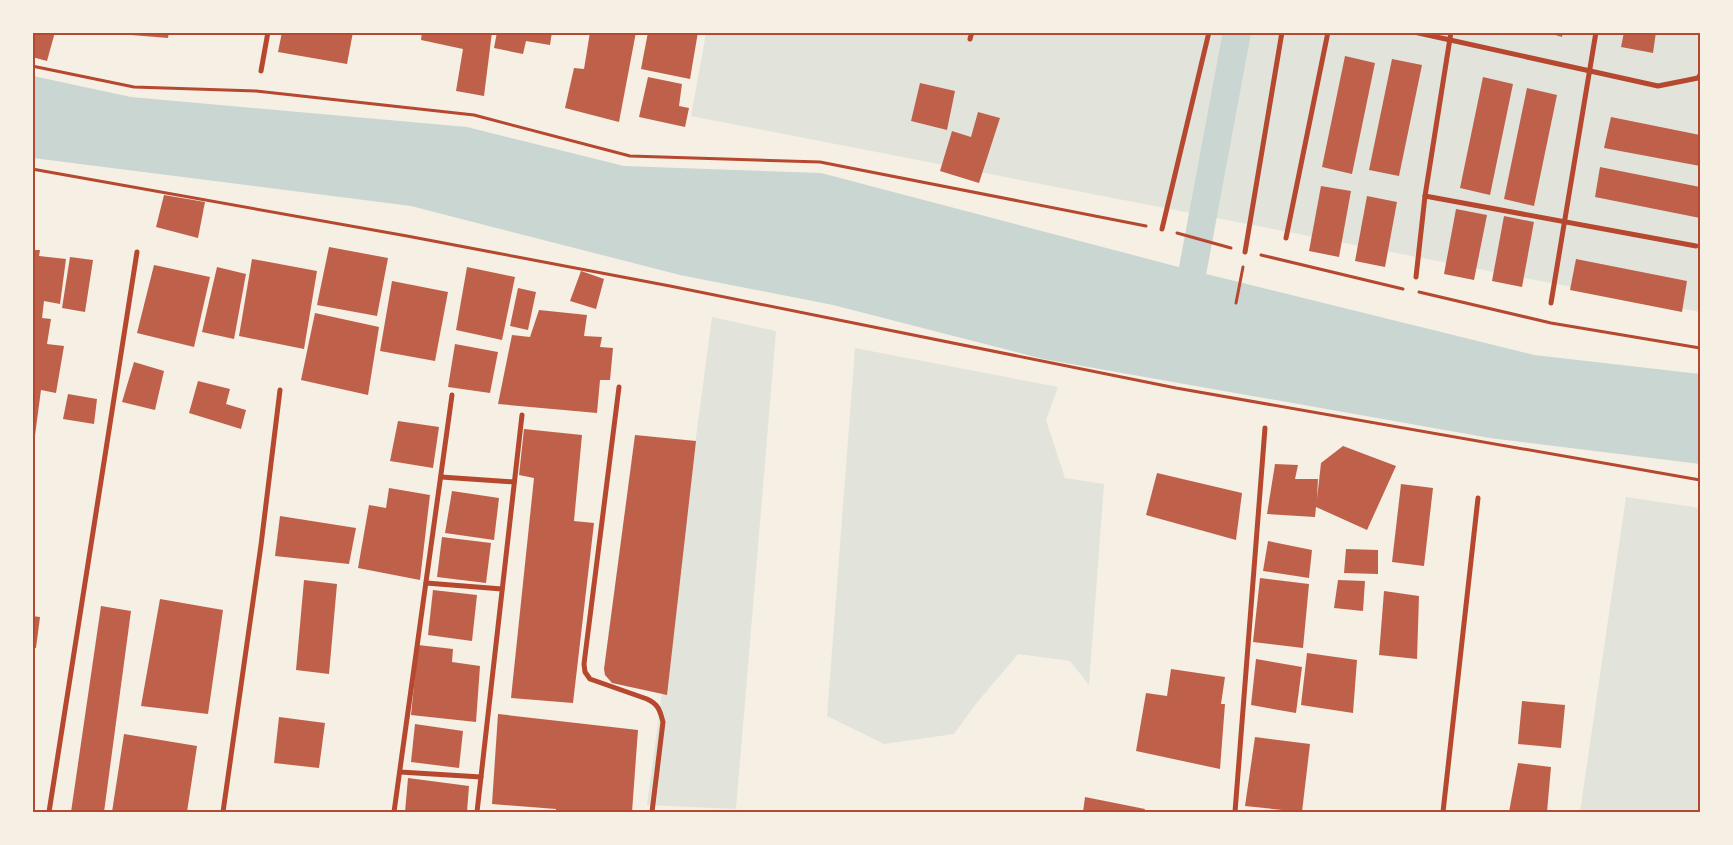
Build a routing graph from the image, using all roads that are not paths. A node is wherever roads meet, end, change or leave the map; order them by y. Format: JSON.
{"nodes":[{"id":1,"x":268,"y":32,"type":"edge"},
{"id":2,"x":1209,"y":32,"type":"edge"},
{"id":3,"x":1282,"y":32,"type":"edge"},
{"id":4,"x":1328,"y":32,"type":"edge"},
{"id":5,"x":1414,"y":32,"type":"edge"},
{"id":6,"x":1451,"y":32,"type":"edge"},
{"id":7,"x":1596,"y":32,"type":"edge"},
{"id":8,"x":1450,"y":40,"type":"junction"},
{"id":9,"x":261,"y":71,"type":"dead end"},
{"id":10,"x":1590,"y":72,"type":"junction"},
{"id":11,"x":1700,"y":75,"type":"edge"},
{"id":12,"x":1425,"y":196,"type":"junction"},
{"id":13,"x":1564,"y":223,"type":"junction"},
{"id":14,"x":1163,"y":229,"type":"road end"},
{"id":15,"x":1286,"y":238,"type":"dead end"},
{"id":16,"x":1696,"y":246,"type":"dead end"},
{"id":17,"x":137,"y":252,"type":"dead end"},
{"id":18,"x":1244,"y":252,"type":"road end"},
{"id":19,"x":1416,"y":277,"type":"dead end"},
{"id":20,"x":1551,"y":303,"type":"dead end"},
{"id":21,"x":619,"y":387,"type":"dead end"},
{"id":22,"x":280,"y":390,"type":"dead end"},
{"id":23,"x":452,"y":395,"type":"dead end"},
{"id":24,"x":522,"y":415,"type":"dead end"},
{"id":25,"x":1265,"y":428,"type":"dead end"},
{"id":26,"x":441,"y":478,"type":"junction"},
{"id":27,"x":514,"y":482,"type":"junction"},
{"id":28,"x":1478,"y":498,"type":"dead end"},
{"id":29,"x":426,"y":583,"type":"junction"},
{"id":30,"x":502,"y":589,"type":"junction"},
{"id":31,"x":400,"y":772,"type":"junction"},
{"id":32,"x":482,"y":777,"type":"junction"},
{"id":33,"x":48,"y":812,"type":"edge"},
{"id":34,"x":223,"y":812,"type":"edge"},
{"id":35,"x":394,"y":812,"type":"edge"},
{"id":36,"x":477,"y":812,"type":"edge"},
{"id":37,"x":652,"y":812,"type":"edge"},
{"id":38,"x":1235,"y":812,"type":"edge"},
{"id":39,"x":1443,"y":812,"type":"edge"}],
"edges":[{"from":1,"to":9,"type":"street"},
{"from":2,"to":14,"type":"street"},
{"from":3,"to":18,"type":"street"},
{"from":4,"to":15,"type":"street"},
{"from":5,"to":8,"type":"street"},
{"from":6,"to":8,"type":"street"},
{"from":7,"to":10,"type":"street"},
{"from":8,"to":10,"type":"street"},
{"from":8,"to":12,"type":"street"},
{"from":10,"to":11,"type":"street"},
{"from":10,"to":13,"type":"street"},
{"from":12,"to":13,"type":"street"},
{"from":12,"to":19,"type":"street"},
{"from":13,"to":16,"type":"street"},
{"from":13,"to":20,"type":"street"},
{"from":17,"to":33,"type":"street"},
{"from":21,"to":37,"type":"street"},
{"from":22,"to":34,"type":"street"},
{"from":23,"to":26,"type":"street"},
{"from":24,"to":27,"type":"street"},
{"from":25,"to":38,"type":"street"},
{"from":26,"to":27,"type":"street"},
{"from":26,"to":29,"type":"street"},
{"from":27,"to":30,"type":"street"},
{"from":28,"to":39,"type":"street"},
{"from":29,"to":30,"type":"street"},
{"from":29,"to":31,"type":"street"},
{"from":30,"to":32,"type":"street"},
{"from":31,"to":32,"type":"street"},
{"from":31,"to":35,"type":"street"},
{"from":32,"to":36,"type":"street"}]}
